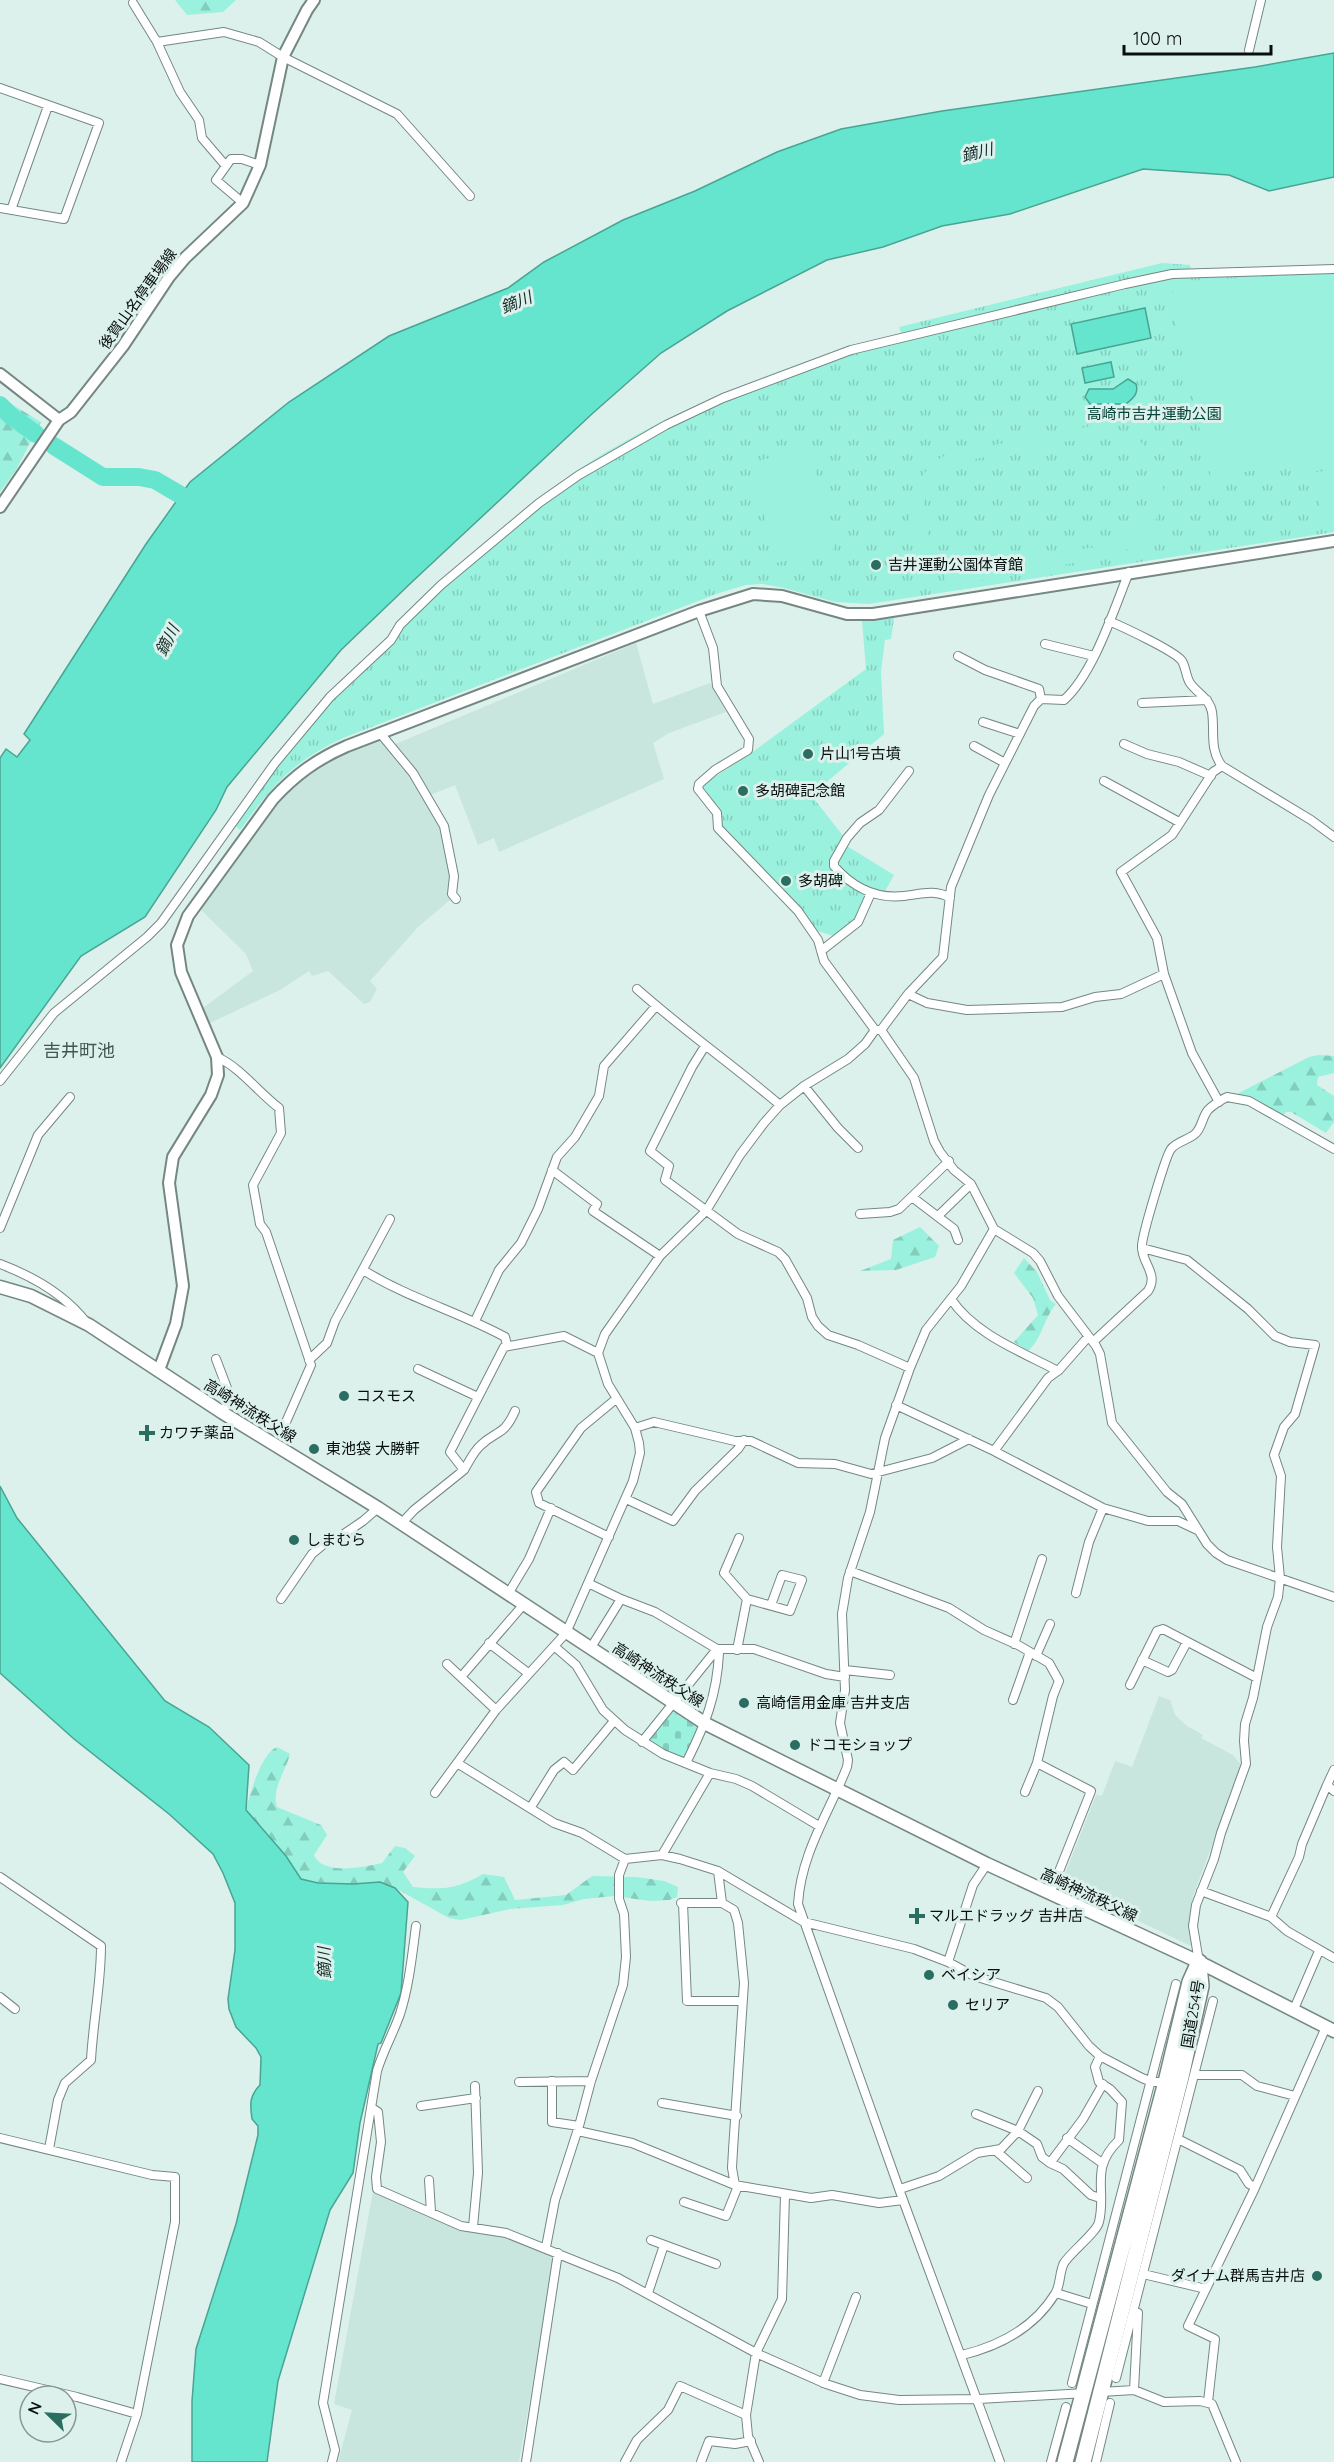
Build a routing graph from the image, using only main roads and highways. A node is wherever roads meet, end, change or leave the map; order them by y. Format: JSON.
{"nodes":[{"id":1,"x":0,"y":1287,"type":"edge"},
{"id":2,"x":1199,"y":1962,"type":"junction"},
{"id":3,"x":1330,"y":2029,"type":"edge"},
{"id":4,"x":1065,"y":2462,"type":"edge"},
{"id":5,"x":1083,"y":2462,"type":"edge"}],
"edges":[{"from":1,"to":2,"type":"main road","name":"高崎神流秩父線"},
{"from":2,"to":3,"type":"main road","name":"高崎神流秩父線"},
{"from":2,"to":4,"type":"highway","name":"国道254号"},
{"from":2,"to":5,"type":"highway","name":"国道254号"}]}
